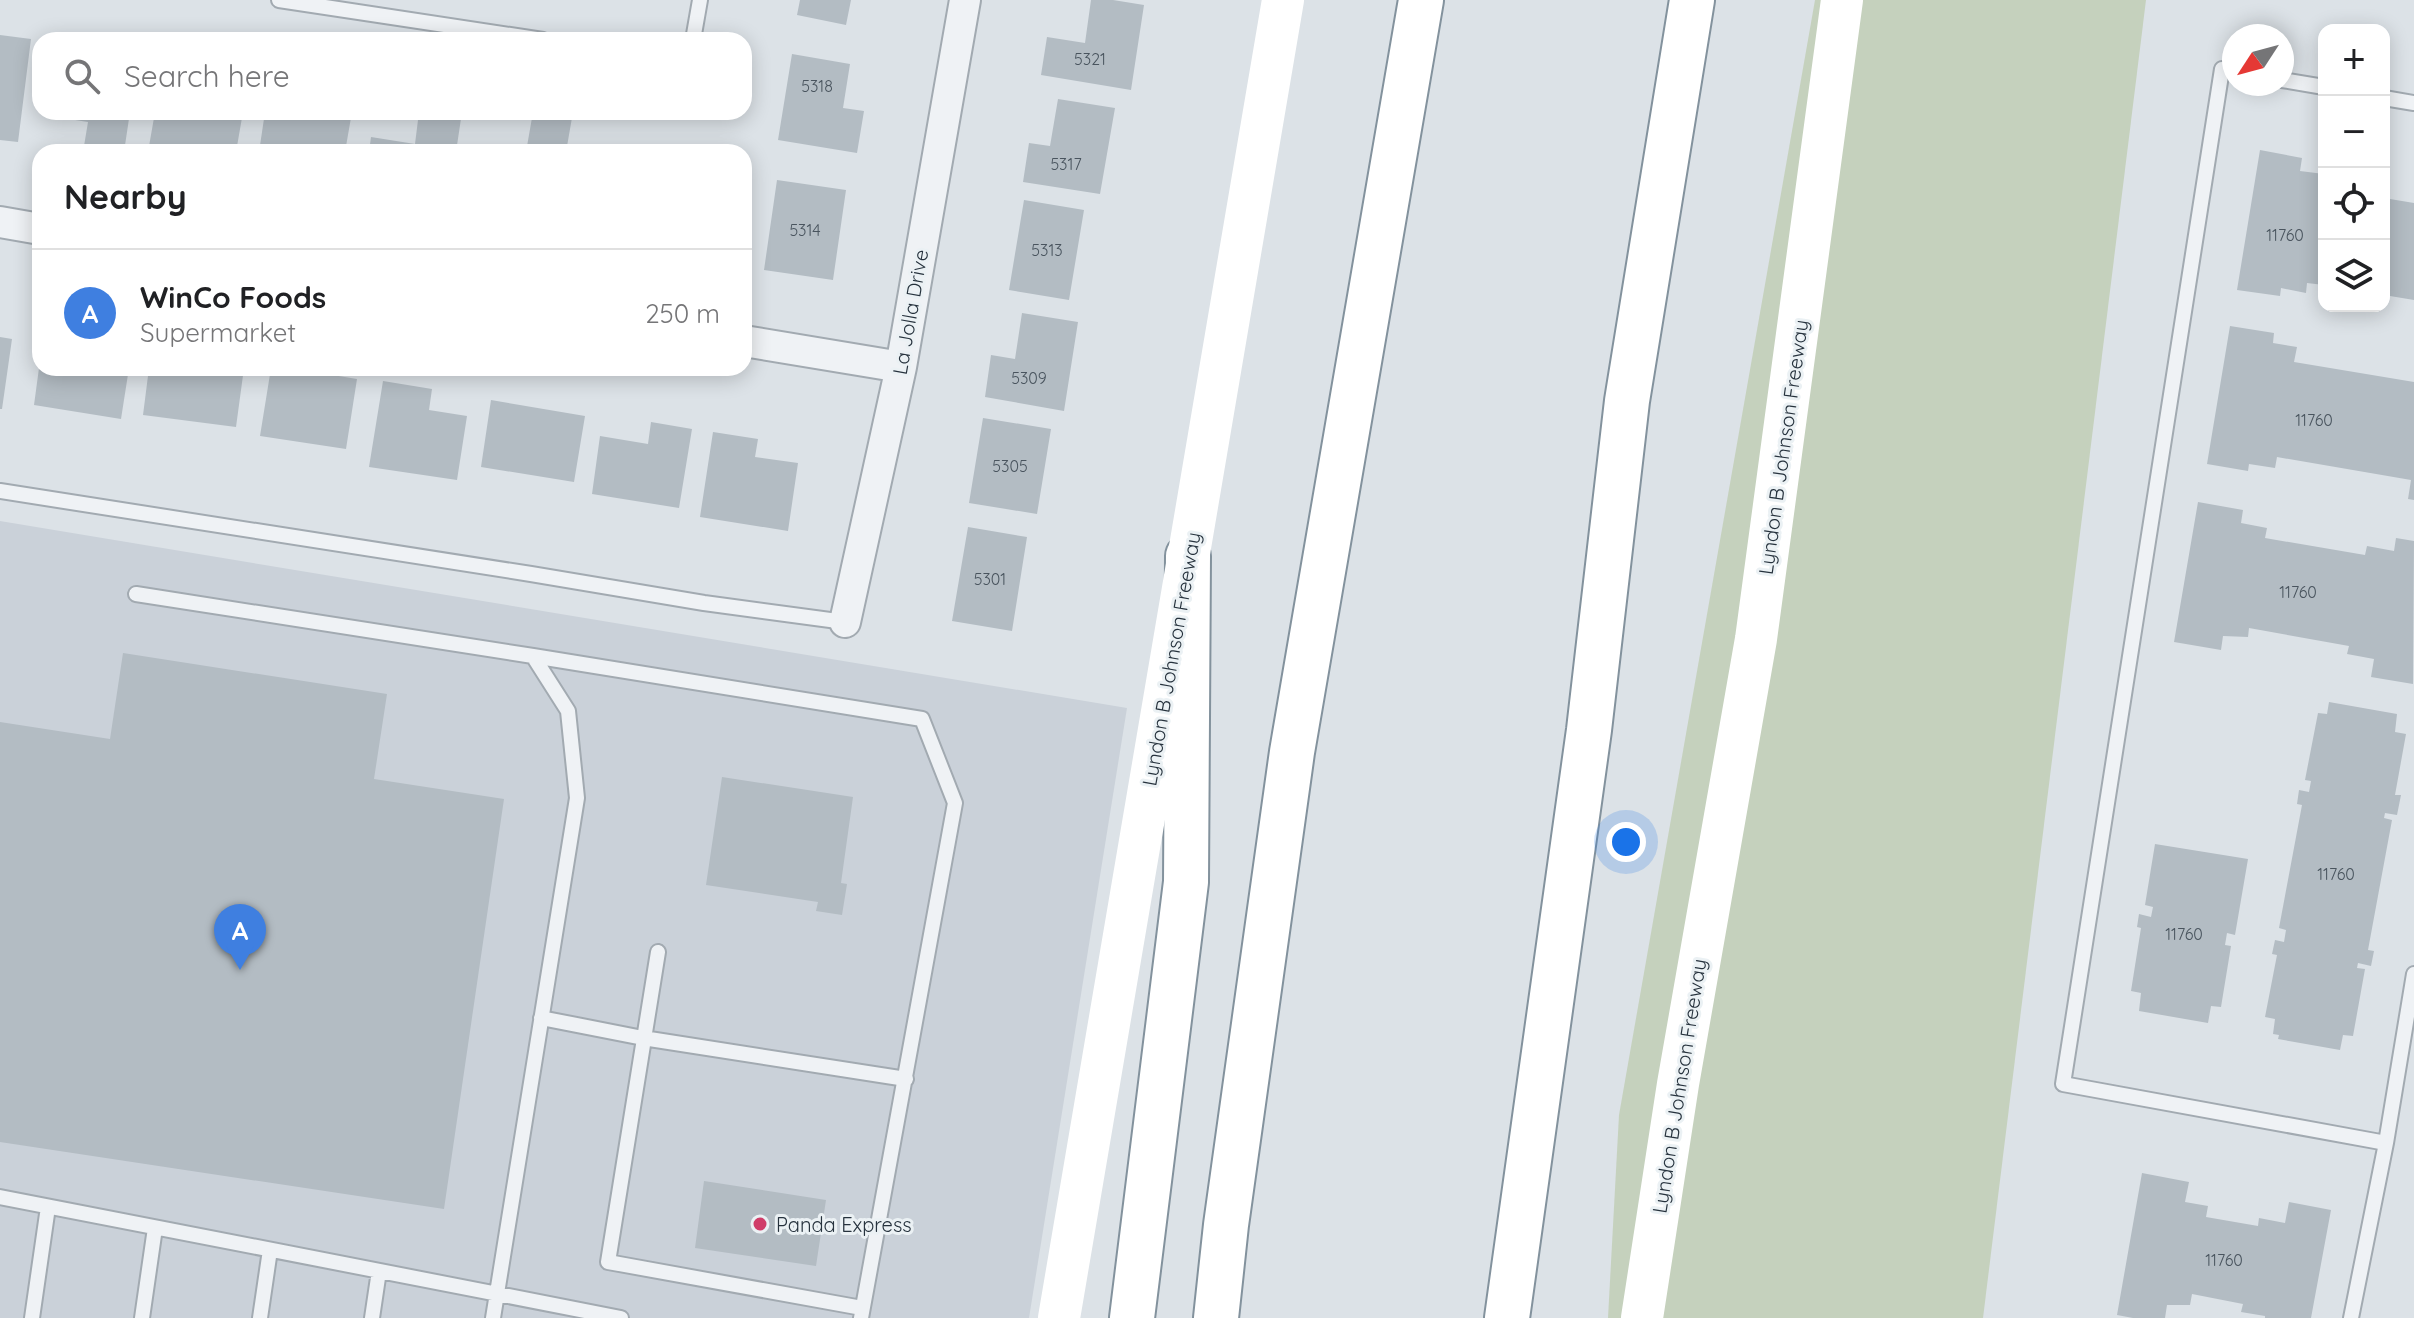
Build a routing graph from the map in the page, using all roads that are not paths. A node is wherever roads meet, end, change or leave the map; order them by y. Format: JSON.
{"nodes":[{"id":1,"x":279,"y":0,"type":"edge"},
{"id":2,"x":700,"y":0,"type":"edge"},
{"id":3,"x":965,"y":0,"type":"edge"},
{"id":4,"x":1283,"y":0,"type":"edge"},
{"id":5,"x":1421,"y":0,"type":"edge"},
{"id":6,"x":1692,"y":0,"type":"edge"},
{"id":7,"x":1842,"y":0,"type":"edge"},
{"id":8,"x":490,"y":32,"type":"edge"},
{"id":9,"x":694,"y":32,"type":"edge"},
{"id":10,"x":2222,"y":69,"type":"edge"},
{"id":11,"x":2294,"y":82,"type":"edge"},
{"id":12,"x":2318,"y":86,"type":"edge"},
{"id":13,"x":2390,"y":99,"type":"edge"},
{"id":14,"x":2414,"y":103,"type":"edge"},
{"id":15,"x":0,"y":222,"type":"edge"},
{"id":16,"x":32,"y":228,"type":"edge"},
{"id":17,"x":752,"y":342,"type":"edge"},
{"id":18,"x":901,"y":367,"type":"junction"},
{"id":19,"x":0,"y":491,"type":"edge"},
{"id":20,"x":1188,"y":556,"type":"junction"},
{"id":21,"x":136,"y":594,"type":"dead end"},
{"id":22,"x":845,"y":622,"type":"joint"},
{"id":23,"x":533,"y":656,"type":"junction"},
{"id":24,"x":658,"y":952,"type":"dead end"},
{"id":25,"x":2414,"y":974,"type":"edge"},
{"id":26,"x":541,"y":1018,"type":"junction"},
{"id":27,"x":643,"y":1038,"type":"junction"},
{"id":28,"x":906,"y":1079,"type":"junction"},
{"id":29,"x":2386,"y":1143,"type":"junction"},
{"id":30,"x":0,"y":1197,"type":"edge"},
{"id":31,"x":48,"y":1207,"type":"junction"},
{"id":32,"x":155,"y":1228,"type":"junction"},
{"id":33,"x":270,"y":1250,"type":"junction"},
{"id":34,"x":379,"y":1271,"type":"junction"},
{"id":35,"x":496,"y":1293,"type":"junction"},
{"id":36,"x":862,"y":1313,"type":"edge"},
{"id":37,"x":32,"y":1318,"type":"edge"},
{"id":38,"x":142,"y":1318,"type":"edge"},
{"id":39,"x":260,"y":1318,"type":"edge"},
{"id":40,"x":372,"y":1318,"type":"edge"},
{"id":41,"x":493,"y":1318,"type":"edge"},
{"id":42,"x":621,"y":1318,"type":"edge"},
{"id":43,"x":1059,"y":1318,"type":"edge"},
{"id":44,"x":1132,"y":1318,"type":"edge"},
{"id":45,"x":1216,"y":1318,"type":"edge"},
{"id":46,"x":1507,"y":1318,"type":"edge"},
{"id":47,"x":1642,"y":1318,"type":"edge"},
{"id":48,"x":2351,"y":1318,"type":"edge"}],
"edges":[{"from":1,"to":8,"type":"lane"},
{"from":2,"to":9,"type":"lane"},
{"from":3,"to":18,"type":"street","name":"La Jolla Drive"},
{"from":4,"to":20,"type":"main road","name":"Lyndon B Johnson Freeway"},
{"from":5,"to":45,"type":"highway"},
{"from":6,"to":46,"type":"highway"},
{"from":7,"to":47,"type":"main road","name":"Lyndon B Johnson Freeway"},
{"from":10,"to":29,"type":"lane"},
{"from":11,"to":12,"type":"lane"},
{"from":13,"to":14,"type":"lane"},
{"from":15,"to":16,"type":"street"},
{"from":17,"to":18,"type":"street"},
{"from":18,"to":22,"type":"street","name":"La Jolla Drive"},
{"from":19,"to":22,"type":"lane"},
{"from":20,"to":43,"type":"main road","name":"Lyndon B Johnson Freeway"},
{"from":20,"to":44,"type":"highway"},
{"from":21,"to":23,"type":"lane"},
{"from":23,"to":26,"type":"lane"},
{"from":23,"to":28,"type":"lane"},
{"from":24,"to":27,"type":"lane"},
{"from":25,"to":29,"type":"lane"},
{"from":26,"to":27,"type":"lane"},
{"from":26,"to":35,"type":"lane"},
{"from":27,"to":28,"type":"lane"},
{"from":27,"to":36,"type":"lane"},
{"from":28,"to":36,"type":"lane"},
{"from":29,"to":48,"type":"lane"},
{"from":30,"to":31,"type":"lane"},
{"from":31,"to":32,"type":"lane"},
{"from":31,"to":37,"type":"lane"},
{"from":32,"to":33,"type":"lane"},
{"from":32,"to":38,"type":"lane"},
{"from":33,"to":34,"type":"lane"},
{"from":33,"to":39,"type":"lane"},
{"from":34,"to":35,"type":"lane"},
{"from":34,"to":40,"type":"lane"},
{"from":35,"to":41,"type":"lane"},
{"from":35,"to":42,"type":"lane"}]}
